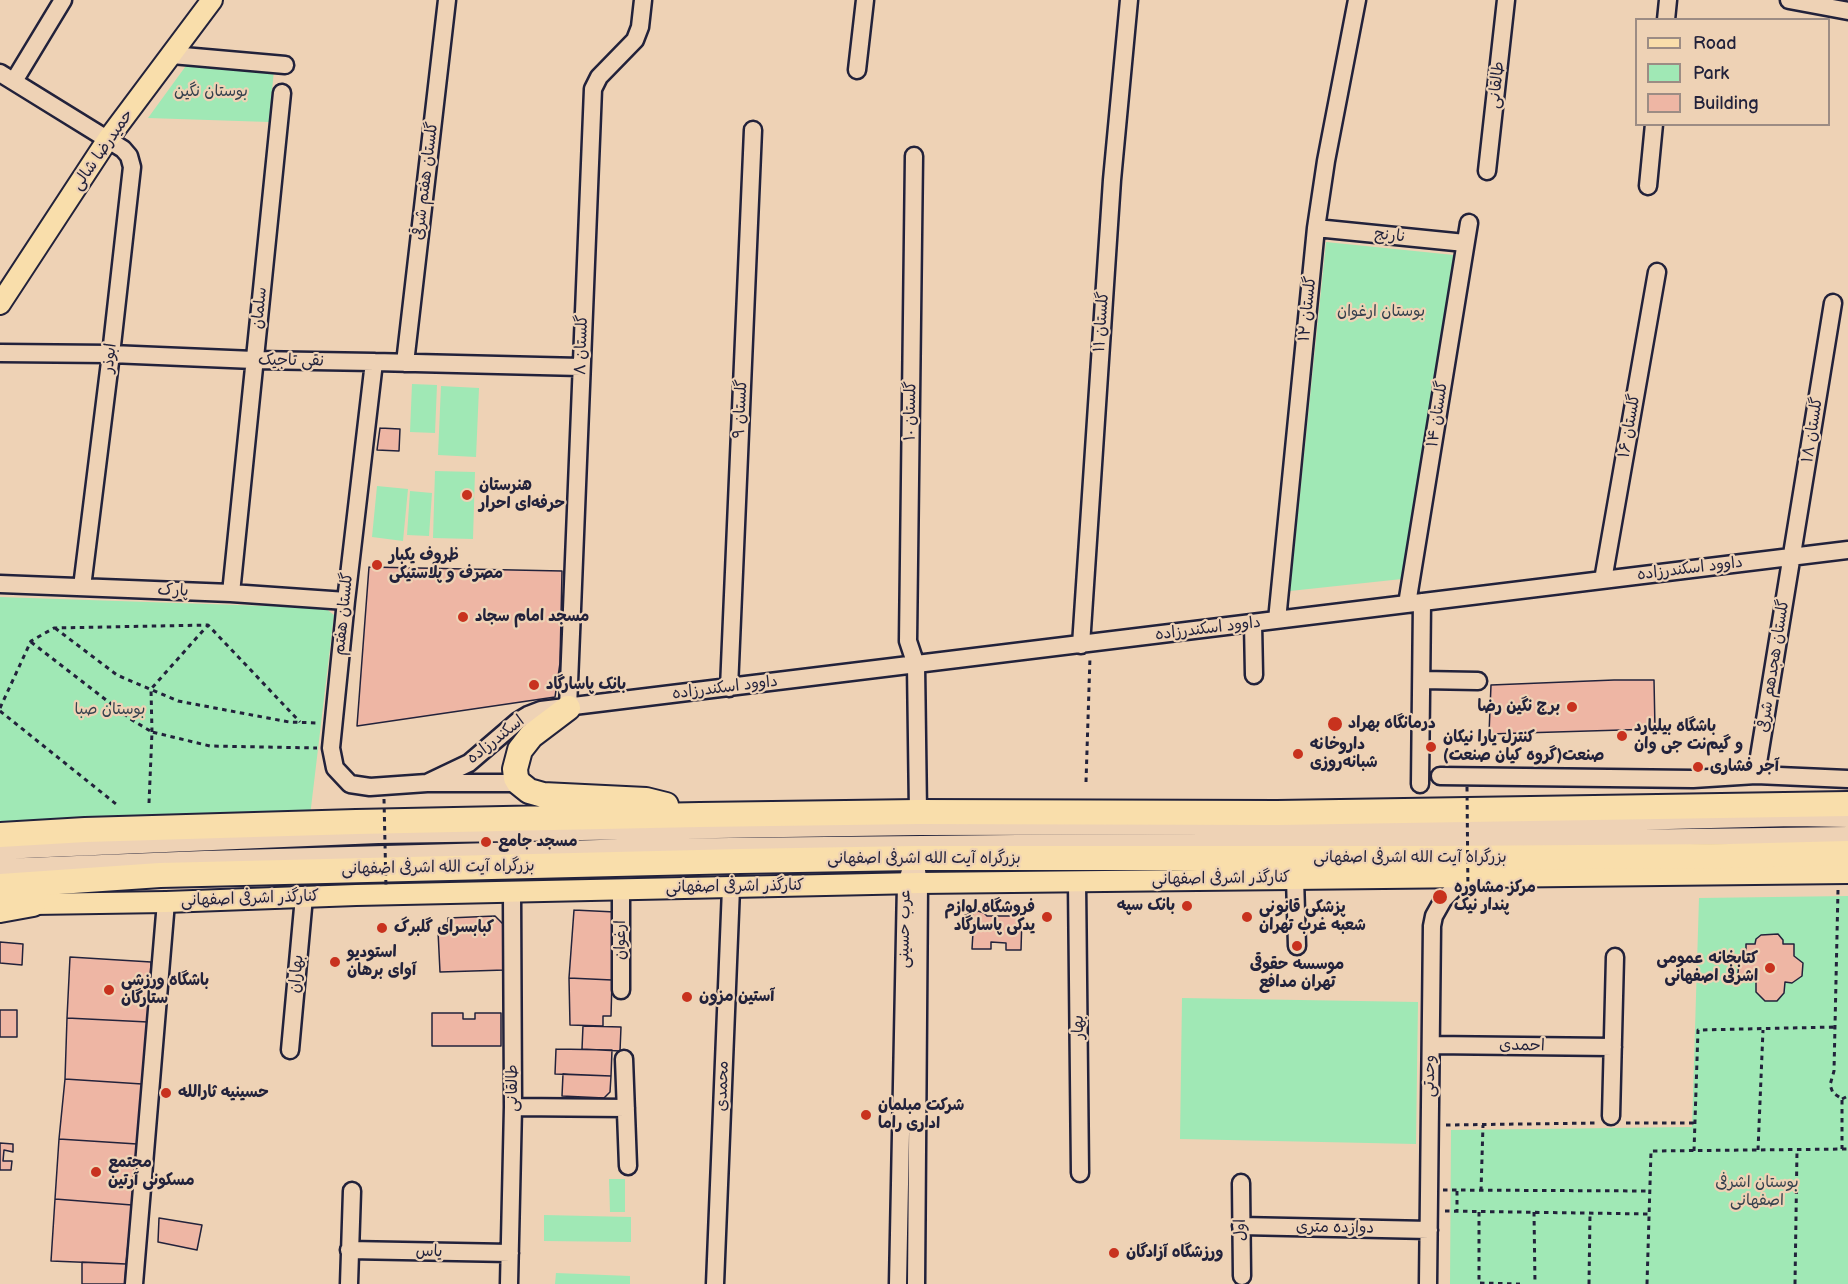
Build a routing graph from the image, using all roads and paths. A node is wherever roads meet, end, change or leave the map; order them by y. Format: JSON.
{"nodes":[{"id":1,"x":63,"y":0,"type":"edge"},
{"id":2,"x":212,"y":0,"type":"edge"},
{"id":3,"x":447,"y":0,"type":"edge"},
{"id":4,"x":643,"y":0,"type":"edge"},
{"id":5,"x":865,"y":0,"type":"edge"},
{"id":6,"x":1129,"y":0,"type":"edge"},
{"id":7,"x":1357,"y":0,"type":"edge"},
{"id":8,"x":1506,"y":0,"type":"edge"},
{"id":9,"x":1668,"y":0,"type":"edge"},
{"id":10,"x":1789,"y":0,"type":"edge"},
{"id":11,"x":1846,"y":7,"type":"edge"},
{"id":12,"x":1666,"y":18,"type":"edge"},
{"id":13,"x":172,"y":55,"type":"junction"},
{"id":14,"x":285,"y":65,"type":"dead end"},
{"id":15,"x":857,"y":70,"type":"dead end"},
{"id":16,"x":7,"y":77,"type":"edge"},
{"id":17,"x":282,"y":93,"type":"dead end"},
{"id":18,"x":1654,"y":126,"type":"edge"},
{"id":19,"x":753,"y":130,"type":"dead end"},
{"id":20,"x":108,"y":139,"type":"junction"},
{"id":21,"x":914,"y":156,"type":"dead end"},
{"id":22,"x":1487,"y":171,"type":"dead end"},
{"id":23,"x":1648,"y":186,"type":"dead end"},
{"id":24,"x":1469,"y":223,"type":"dead end"},
{"id":25,"x":1316,"y":228,"type":"junction"},
{"id":26,"x":1465,"y":243,"type":"junction"},
{"id":27,"x":1657,"y":272,"type":"dead end"},
{"id":28,"x":1833,"y":303,"type":"dead end"},
{"id":29,"x":0,"y":304,"type":"edge"},
{"id":30,"x":0,"y":353,"type":"edge"},
{"id":31,"x":111,"y":354,"type":"junction"},
{"id":32,"x":254,"y":360,"type":"junction"},
{"id":33,"x":374,"y":362,"type":"junction"},
{"id":34,"x":405,"y":363,"type":"junction"},
{"id":35,"x":581,"y":367,"type":"junction"},
{"id":36,"x":1848,"y":550,"type":"edge"},
{"id":37,"x":1792,"y":557,"type":"junction"},
{"id":38,"x":1603,"y":580,"type":"junction"},
{"id":39,"x":0,"y":584,"type":"edge"},
{"id":40,"x":82,"y":588,"type":"junction"},
{"id":41,"x":231,"y":593,"type":"junction"},
{"id":42,"x":346,"y":601,"type":"junction"},
{"id":43,"x":1415,"y":603,"type":"junction"},
{"id":44,"x":1277,"y":620,"type":"junction"},
{"id":45,"x":1253,"y":623,"type":"junction"},
{"id":46,"x":208,"y":625,"type":"junction"},
{"id":47,"x":54,"y":628,"type":"junction"},
{"id":48,"x":31,"y":641,"type":"junction"},
{"id":49,"x":1085,"y":644,"type":"junction"},
{"id":50,"x":916,"y":665,"type":"junction"},
{"id":51,"x":1254,"y":675,"type":"dead end"},
{"id":52,"x":1422,"y":680,"type":"junction"},
{"id":53,"x":1478,"y":681,"type":"dead end"},
{"id":54,"x":729,"y":688,"type":"junction"},
{"id":55,"x":151,"y":689,"type":"junction"},
{"id":56,"x":568,"y":708,"type":"junction"},
{"id":57,"x":0,"y":709,"type":"edge"},
{"id":58,"x":300,"y":722,"type":"junction"},
{"id":59,"x":333,"y":723,"type":"junction"},
{"id":60,"x":152,"y":732,"type":"junction"},
{"id":61,"x":331,"y":748,"type":"junction"},
{"id":62,"x":1756,"y":775,"type":"junction"},
{"id":63,"x":1440,"y":776,"type":"dead end"},
{"id":64,"x":1848,"y":778,"type":"edge"},
{"id":65,"x":1086,"y":782,"type":"dead end"},
{"id":66,"x":427,"y":783,"type":"junction"},
{"id":67,"x":519,"y":783,"type":"junction"},
{"id":68,"x":1420,"y":784,"type":"dead end"},
{"id":69,"x":1467,"y":787,"type":"dead end"},
{"id":70,"x":384,"y":799,"type":"dead end"},
{"id":71,"x":149,"y":803,"type":"dead end"},
{"id":72,"x":116,"y":804,"type":"dead end"},
{"id":73,"x":1848,"y":804,"type":"edge"},
{"id":74,"x":918,"y":812,"type":"junction"},
{"id":75,"x":700,"y":814,"type":"junction"},
{"id":76,"x":1848,"y":819,"type":"edge"},
{"id":77,"x":0,"y":835,"type":"edge"},
{"id":78,"x":1848,"y":835,"type":"edge"},
{"id":79,"x":0,"y":851,"type":"edge"},
{"id":80,"x":1730,"y":856,"type":"junction"},
{"id":81,"x":914,"y":858,"type":"junction"},
{"id":82,"x":1845,"y":866,"type":"edge"},
{"id":83,"x":0,"y":867,"type":"edge"},
{"id":84,"x":1438,"y":868,"type":"junction"},
{"id":85,"x":1713,"y":873,"type":"junction"},
{"id":86,"x":1752,"y":874,"type":"junction"},
{"id":87,"x":1295,"y":878,"type":"junction"},
{"id":88,"x":1077,"y":882,"type":"junction"},
{"id":89,"x":913,"y":883,"type":"junction"},
{"id":90,"x":0,"y":886,"type":"edge"},
{"id":91,"x":1466,"y":886,"type":"junction"},
{"id":92,"x":386,"y":888,"type":"dead end"},
{"id":93,"x":731,"y":888,"type":"junction"},
{"id":94,"x":621,"y":890,"type":"junction"},
{"id":95,"x":512,"y":892,"type":"junction"},
{"id":96,"x":0,"y":895,"type":"edge"},
{"id":97,"x":304,"y":897,"type":"junction"},
{"id":98,"x":166,"y":902,"type":"junction"},
{"id":99,"x":33,"y":904,"type":"junction"},
{"id":100,"x":0,"y":910,"type":"edge"},
{"id":101,"x":1297,"y":946,"type":"dead end"},
{"id":102,"x":1615,"y":957,"type":"dead end"},
{"id":103,"x":621,"y":990,"type":"dead end"},
{"id":104,"x":1835,"y":1027,"type":"junction"},
{"id":105,"x":1763,"y":1030,"type":"junction"},
{"id":106,"x":1431,"y":1045,"type":"junction"},
{"id":107,"x":1613,"y":1047,"type":"junction"},
{"id":108,"x":290,"y":1050,"type":"dead end"},
{"id":109,"x":624,"y":1059,"type":"dead end"},
{"id":110,"x":1848,"y":1096,"type":"edge"},
{"id":111,"x":1842,"y":1099,"type":"junction"},
{"id":112,"x":513,"y":1107,"type":"junction"},
{"id":113,"x":626,"y":1108,"type":"junction"},
{"id":114,"x":1611,"y":1121,"type":"junction"},
{"id":115,"x":1695,"y":1123,"type":"junction"},
{"id":116,"x":1429,"y":1125,"type":"junction"},
{"id":117,"x":1483,"y":1125,"type":"junction"},
{"id":118,"x":1842,"y":1149,"type":"junction"},
{"id":119,"x":1848,"y":1149,"type":"edge"},
{"id":120,"x":1758,"y":1150,"type":"junction"},
{"id":121,"x":1797,"y":1150,"type":"junction"},
{"id":122,"x":1694,"y":1151,"type":"junction"},
{"id":123,"x":628,"y":1166,"type":"dead end"},
{"id":124,"x":1080,"y":1173,"type":"dead end"},
{"id":125,"x":1241,"y":1183,"type":"dead end"},
{"id":126,"x":1430,"y":1190,"type":"junction"},
{"id":127,"x":352,"y":1191,"type":"dead end"},
{"id":128,"x":1457,"y":1191,"type":"junction"},
{"id":129,"x":1481,"y":1191,"type":"junction"},
{"id":130,"x":1651,"y":1191,"type":"junction"},
{"id":131,"x":1429,"y":1211,"type":"junction"},
{"id":132,"x":1457,"y":1211,"type":"junction"},
{"id":133,"x":1479,"y":1212,"type":"junction"},
{"id":134,"x":1534,"y":1212,"type":"junction"},
{"id":135,"x":1590,"y":1213,"type":"junction"},
{"id":136,"x":1650,"y":1214,"type":"junction"},
{"id":137,"x":1241,"y":1226,"type":"junction"},
{"id":138,"x":1429,"y":1230,"type":"junction"},
{"id":139,"x":349,"y":1250,"type":"junction"},
{"id":140,"x":510,"y":1253,"type":"junction"},
{"id":141,"x":1242,"y":1276,"type":"dead end"},
{"id":142,"x":134,"y":1284,"type":"edge"},
{"id":143,"x":349,"y":1284,"type":"edge"},
{"id":144,"x":509,"y":1284,"type":"edge"},
{"id":145,"x":715,"y":1284,"type":"edge"},
{"id":146,"x":898,"y":1284,"type":"edge"},
{"id":147,"x":916,"y":1284,"type":"edge"},
{"id":148,"x":1428,"y":1284,"type":"edge"},
{"id":149,"x":1520,"y":1284,"type":"edge"},
{"id":150,"x":1535,"y":1284,"type":"edge"},
{"id":151,"x":1589,"y":1284,"type":"edge"},
{"id":152,"x":1647,"y":1284,"type":"edge"},
{"id":153,"x":1795,"y":1284,"type":"edge"}],
"edges":[{"from":1,"to":16,"type":"street"},
{"from":2,"to":13,"type":"main road","name":"حمیدرضا شالی"},
{"from":3,"to":34,"type":"street","name":"گلستان هفتم شرقی"},
{"from":4,"to":35,"type":"street","name":"گلستان ٨"},
{"from":5,"to":15,"type":"street"},
{"from":6,"to":49,"type":"street","name":"گلستان ۱۱"},
{"from":7,"to":25,"type":"street","name":"گلستان ۱۲"},
{"from":8,"to":22,"type":"street","name":"طالقانی"},
{"from":9,"to":12,"type":"street"},
{"from":10,"to":11,"type":"street"},
{"from":13,"to":14,"type":"street"},
{"from":13,"to":20,"type":"main road","name":"حمیدرضا شالی"},
{"from":16,"to":20,"type":"street","name":"ابوذر"},
{"from":17,"to":32,"type":"street","name":"سلمان"},
{"from":18,"to":23,"type":"street"},
{"from":19,"to":54,"type":"street","name":"گلستان ۹"},
{"from":20,"to":29,"type":"main road","name":"حمیدرضا شالی"},
{"from":20,"to":31,"type":"street","name":"ابوذر"},
{"from":21,"to":50,"type":"street","name":"گلستان ۱۰"},
{"from":24,"to":26,"type":"street","name":"گلستان ۱۴"},
{"from":25,"to":26,"type":"street","name":"نارنج"},
{"from":25,"to":44,"type":"street","name":"گلستان ۱۲"},
{"from":26,"to":43,"type":"street","name":"گلستان ۱۴"},
{"from":27,"to":38,"type":"street","name":"گلستان ۱۶"},
{"from":28,"to":37,"type":"street","name":"گلستان ۱۸"},
{"from":30,"to":31,"type":"street","name":"نقی تاجیک"},
{"from":31,"to":32,"type":"street","name":"نقی تاجیک"},
{"from":31,"to":40,"type":"street","name":"ابوذر"},
{"from":32,"to":33,"type":"street","name":"نقی تاجیک"},
{"from":32,"to":41,"type":"street","name":"سلمان"},
{"from":33,"to":34,"type":"street","name":"نقی تاجیک"},
{"from":33,"to":42,"type":"street","name":"گلستان هفتم"},
{"from":34,"to":35,"type":"street","name":"نقی تاجیک"},
{"from":35,"to":56,"type":"street","name":"گلستان ٨"},
{"from":36,"to":37,"type":"street","name":"داوود اسکندرزاده"},
{"from":37,"to":38,"type":"street","name":"داوود اسکندرزاده"},
{"from":37,"to":62,"type":"street","name":"گلستان هجدهم شرقی"},
{"from":38,"to":43,"type":"street","name":"داوود اسکندرزاده"},
{"from":39,"to":40,"type":"street","name":"پارک"},
{"from":40,"to":41,"type":"street","name":"پارک"},
{"from":41,"to":42,"type":"street","name":"پارک"},
{"from":42,"to":59,"type":"street","name":"گلستان هفتم"},
{"from":43,"to":44,"type":"street","name":"داوود اسکندرزاده"},
{"from":43,"to":52,"type":"street","name":"گلستان ۱۴"},
{"from":44,"to":45,"type":"street","name":"داوود اسکندرزاده"},
{"from":45,"to":49,"type":"street","name":"داوود اسکندرزاده"},
{"from":45,"to":51,"type":"street"},
{"from":46,"to":47,"type":"path"},
{"from":46,"to":55,"type":"path"},
{"from":46,"to":58,"type":"path"},
{"from":47,"to":48,"type":"path"},
{"from":47,"to":55,"type":"path"},
{"from":48,"to":57,"type":"path"},
{"from":48,"to":60,"type":"path"},
{"from":49,"to":50,"type":"street","name":"داوود اسکندرزاده"},
{"from":49,"to":65,"type":"path"},
{"from":50,"to":54,"type":"street","name":"داوود اسکندرزاده"},
{"from":50,"to":74,"type":"street","name":"گلستان ۱۰"},
{"from":52,"to":53,"type":"street"},
{"from":52,"to":68,"type":"street","name":"گلستان ۱۴"},
{"from":54,"to":56,"type":"street","name":"داوود اسکندرزاده"},
{"from":55,"to":58,"type":"path"},
{"from":55,"to":60,"type":"path"},
{"from":56,"to":66,"type":"street","name":"اسکندرزاده"},
{"from":56,"to":67,"type":"highway"},
{"from":57,"to":72,"type":"path"},
{"from":58,"to":59,"type":"path"},
{"from":59,"to":61,"type":"street","name":"گلستان هفتم"},
{"from":60,"to":61,"type":"path"},
{"from":60,"to":71,"type":"path"},
{"from":61,"to":66,"type":"street","name":"گلستان هفتم"},
{"from":62,"to":63,"type":"street"},
{"from":62,"to":64,"type":"street"},
{"from":66,"to":67,"type":"street","name":"گلستان هفتم"},
{"from":67,"to":75,"type":"highway"},
{"from":69,"to":91,"type":"path","bridge":true},
{"from":70,"to":92,"type":"path","bridge":true},
{"from":73,"to":74,"type":"highway"},
{"from":74,"to":75,"type":"highway"},
{"from":75,"to":77,"type":"highway"},
{"from":76,"to":79,"type":"street"},
{"from":78,"to":83,"type":"street"},
{"from":80,"to":82,"type":"highway","name":"بزرگراه آیت الله اشرفی اصفهانی"},
{"from":80,"to":84,"type":"highway","name":"بزرگراه آیت الله اشرفی اصفهانی"},
{"from":80,"to":85,"type":"main road"},
{"from":80,"to":86,"type":"main road"},
{"from":81,"to":84,"type":"highway","name":"بزرگراه آیت الله اشرفی اصفهانی"},
{"from":81,"to":89,"type":"street","name":"عرب حسینی"},
{"from":81,"to":90,"type":"highway","name":"بزرگراه آیت الله اشرفی اصفهانی"},
{"from":82,"to":86,"type":"main road","name":"کنارگذر اشرفی اصفهانی"},
{"from":82,"to":104,"type":"path"},
{"from":84,"to":87,"type":"main road","name":"کنارگذر اشرفی اصفهانی"},
{"from":84,"to":91,"type":"main road","name":"کنارگذر اشرفی اصفهانی"},
{"from":85,"to":86,"type":"main road","name":"کنارگذر اشرفی اصفهانی"},
{"from":85,"to":91,"type":"main road","name":"کنارگذر اشرفی اصفهانی"},
{"from":87,"to":88,"type":"main road","name":"کنارگذر اشرفی اصفهانی"},
{"from":87,"to":101,"type":"street"},
{"from":88,"to":89,"type":"main road","name":"کنارگذر اشرفی اصفهانی"},
{"from":88,"to":124,"type":"street","name":"بهار"},
{"from":89,"to":93,"type":"main road","name":"کنارگذر اشرفی اصفهانی"},
{"from":89,"to":146,"type":"street","name":"عرب حسینی"},
{"from":89,"to":147,"type":"street","name":"عرب حسینی"},
{"from":91,"to":106,"type":"street","name":"وحدتی"},
{"from":93,"to":94,"type":"main road","name":"کنارگذر اشرفی اصفهانی"},
{"from":93,"to":145,"type":"street","name":"محمدی"},
{"from":94,"to":95,"type":"main road","name":"کنارگذر اشرفی اصفهانی"},
{"from":94,"to":103,"type":"street","name":"ارغوان"},
{"from":95,"to":97,"type":"main road","name":"کنارگذر اشرفی اصفهانی"},
{"from":95,"to":112,"type":"street","name":"طالقانی"},
{"from":96,"to":99,"type":"main road","name":"کنارگذر اشرفی اصفهانی"},
{"from":97,"to":98,"type":"main road","name":"کنارگذر اشرفی اصفهانی"},
{"from":97,"to":108,"type":"street","name":"بهاران"},
{"from":98,"to":99,"type":"main road","name":"کنارگذر اشرفی اصفهانی"},
{"from":98,"to":142,"type":"street"},
{"from":99,"to":100,"type":"highway"},
{"from":102,"to":107,"type":"street"},
{"from":104,"to":105,"type":"path"},
{"from":104,"to":111,"type":"path"},
{"from":105,"to":115,"type":"path"},
{"from":105,"to":120,"type":"path"},
{"from":106,"to":107,"type":"street","name":"احمدی"},
{"from":106,"to":116,"type":"street","name":"وحدتی"},
{"from":107,"to":114,"type":"street"},
{"from":109,"to":113,"type":"street"},
{"from":110,"to":111,"type":"path"},
{"from":111,"to":118,"type":"path"},
{"from":112,"to":113,"type":"street"},
{"from":112,"to":140,"type":"street","name":"طالقانی"},
{"from":113,"to":123,"type":"street"},
{"from":114,"to":115,"type":"path"},
{"from":114,"to":117,"type":"path"},
{"from":115,"to":122,"type":"path"},
{"from":116,"to":117,"type":"path"},
{"from":116,"to":126,"type":"street","name":"وحدتی"},
{"from":117,"to":129,"type":"path"},
{"from":118,"to":119,"type":"path"},
{"from":118,"to":121,"type":"path"},
{"from":120,"to":121,"type":"path"},
{"from":120,"to":122,"type":"path"},
{"from":121,"to":153,"type":"path"},
{"from":122,"to":130,"type":"path"},
{"from":125,"to":137,"type":"street","name":"اول"},
{"from":126,"to":128,"type":"path"},
{"from":126,"to":131,"type":"street","name":"وحدتی"},
{"from":127,"to":139,"type":"street"},
{"from":128,"to":129,"type":"path"},
{"from":128,"to":132,"type":"path"},
{"from":129,"to":130,"type":"path"},
{"from":130,"to":136,"type":"path"},
{"from":131,"to":132,"type":"path"},
{"from":131,"to":138,"type":"street","name":"وحدتی"},
{"from":132,"to":133,"type":"path"},
{"from":133,"to":134,"type":"path"},
{"from":133,"to":149,"type":"path"},
{"from":134,"to":135,"type":"path"},
{"from":134,"to":150,"type":"path"},
{"from":135,"to":136,"type":"path"},
{"from":135,"to":151,"type":"path"},
{"from":136,"to":152,"type":"path"},
{"from":137,"to":138,"type":"street","name":"دوازده متری"},
{"from":137,"to":141,"type":"street","name":"اول"},
{"from":138,"to":148,"type":"street","name":"وحدتی"},
{"from":139,"to":140,"type":"street","name":"یاس"},
{"from":139,"to":143,"type":"street"},
{"from":140,"to":144,"type":"street","name":"طالقانی"}]}
